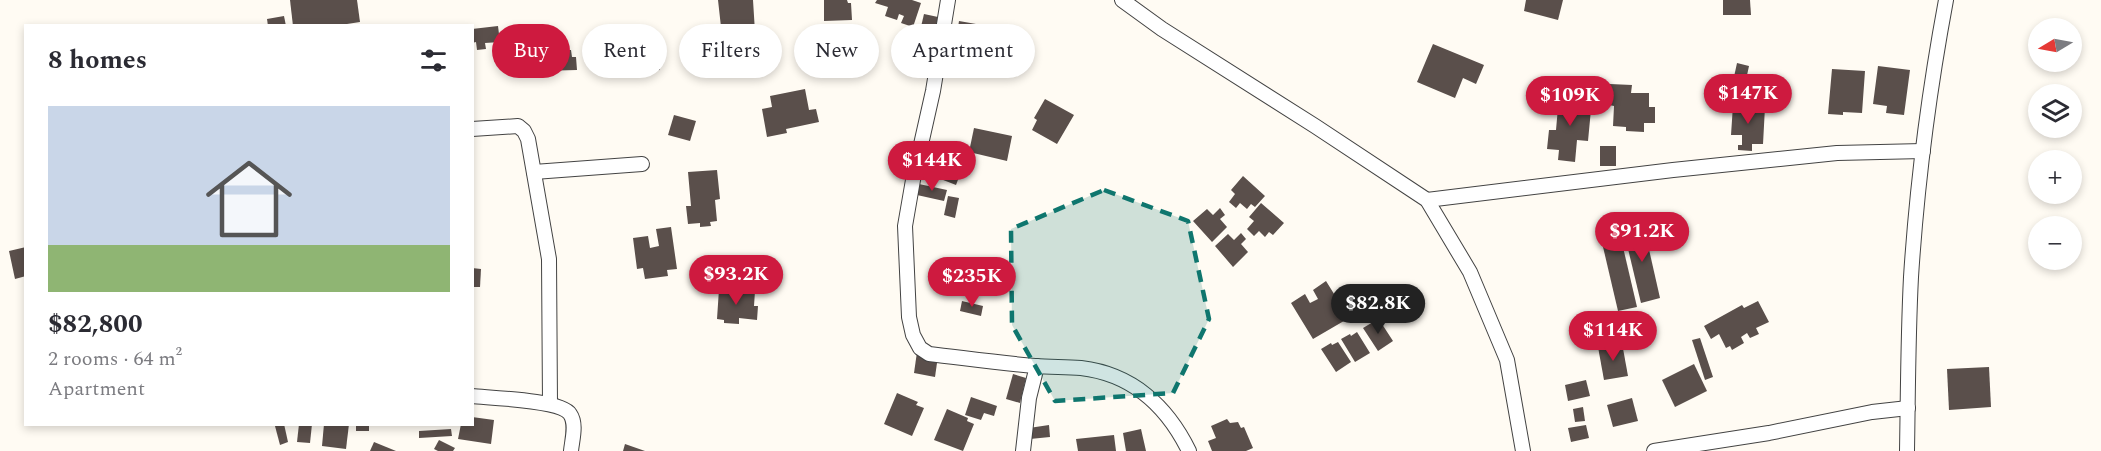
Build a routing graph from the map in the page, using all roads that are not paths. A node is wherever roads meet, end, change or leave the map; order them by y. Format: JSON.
{"nodes":[{"id":1,"x":948,"y":0,"type":"edge"},
{"id":2,"x":1122,"y":0,"type":"edge"},
{"id":3,"x":1946,"y":0,"type":"edge"},
{"id":4,"x":474,"y":129,"type":"edge"},
{"id":5,"x":1923,"y":151,"type":"junction"},
{"id":6,"x":642,"y":164,"type":"dead end"},
{"id":7,"x":534,"y":172,"type":"junction"},
{"id":8,"x":1427,"y":200,"type":"junction"},
{"id":9,"x":1037,"y":366,"type":"junction"},
{"id":10,"x":474,"y":396,"type":"edge"},
{"id":11,"x":550,"y":404,"type":"junction"},
{"id":12,"x":1908,"y":408,"type":"junction"},
{"id":13,"x":571,"y":451,"type":"edge"},
{"id":14,"x":1023,"y":451,"type":"edge"},
{"id":15,"x":1189,"y":451,"type":"edge"},
{"id":16,"x":1523,"y":451,"type":"edge"},
{"id":17,"x":1654,"y":451,"type":"edge"},
{"id":18,"x":1907,"y":451,"type":"edge"}],
"edges":[{"from":1,"to":9,"type":"street"},
{"from":2,"to":8,"type":"street"},
{"from":3,"to":5,"type":"street"},
{"from":4,"to":7,"type":"street"},
{"from":5,"to":8,"type":"street"},
{"from":5,"to":12,"type":"street"},
{"from":6,"to":7,"type":"street"},
{"from":7,"to":11,"type":"street"},
{"from":8,"to":16,"type":"street"},
{"from":9,"to":14,"type":"street"},
{"from":9,"to":15,"type":"street"},
{"from":10,"to":11,"type":"street"},
{"from":11,"to":13,"type":"street"},
{"from":12,"to":17,"type":"street"},
{"from":12,"to":18,"type":"street"}]}
